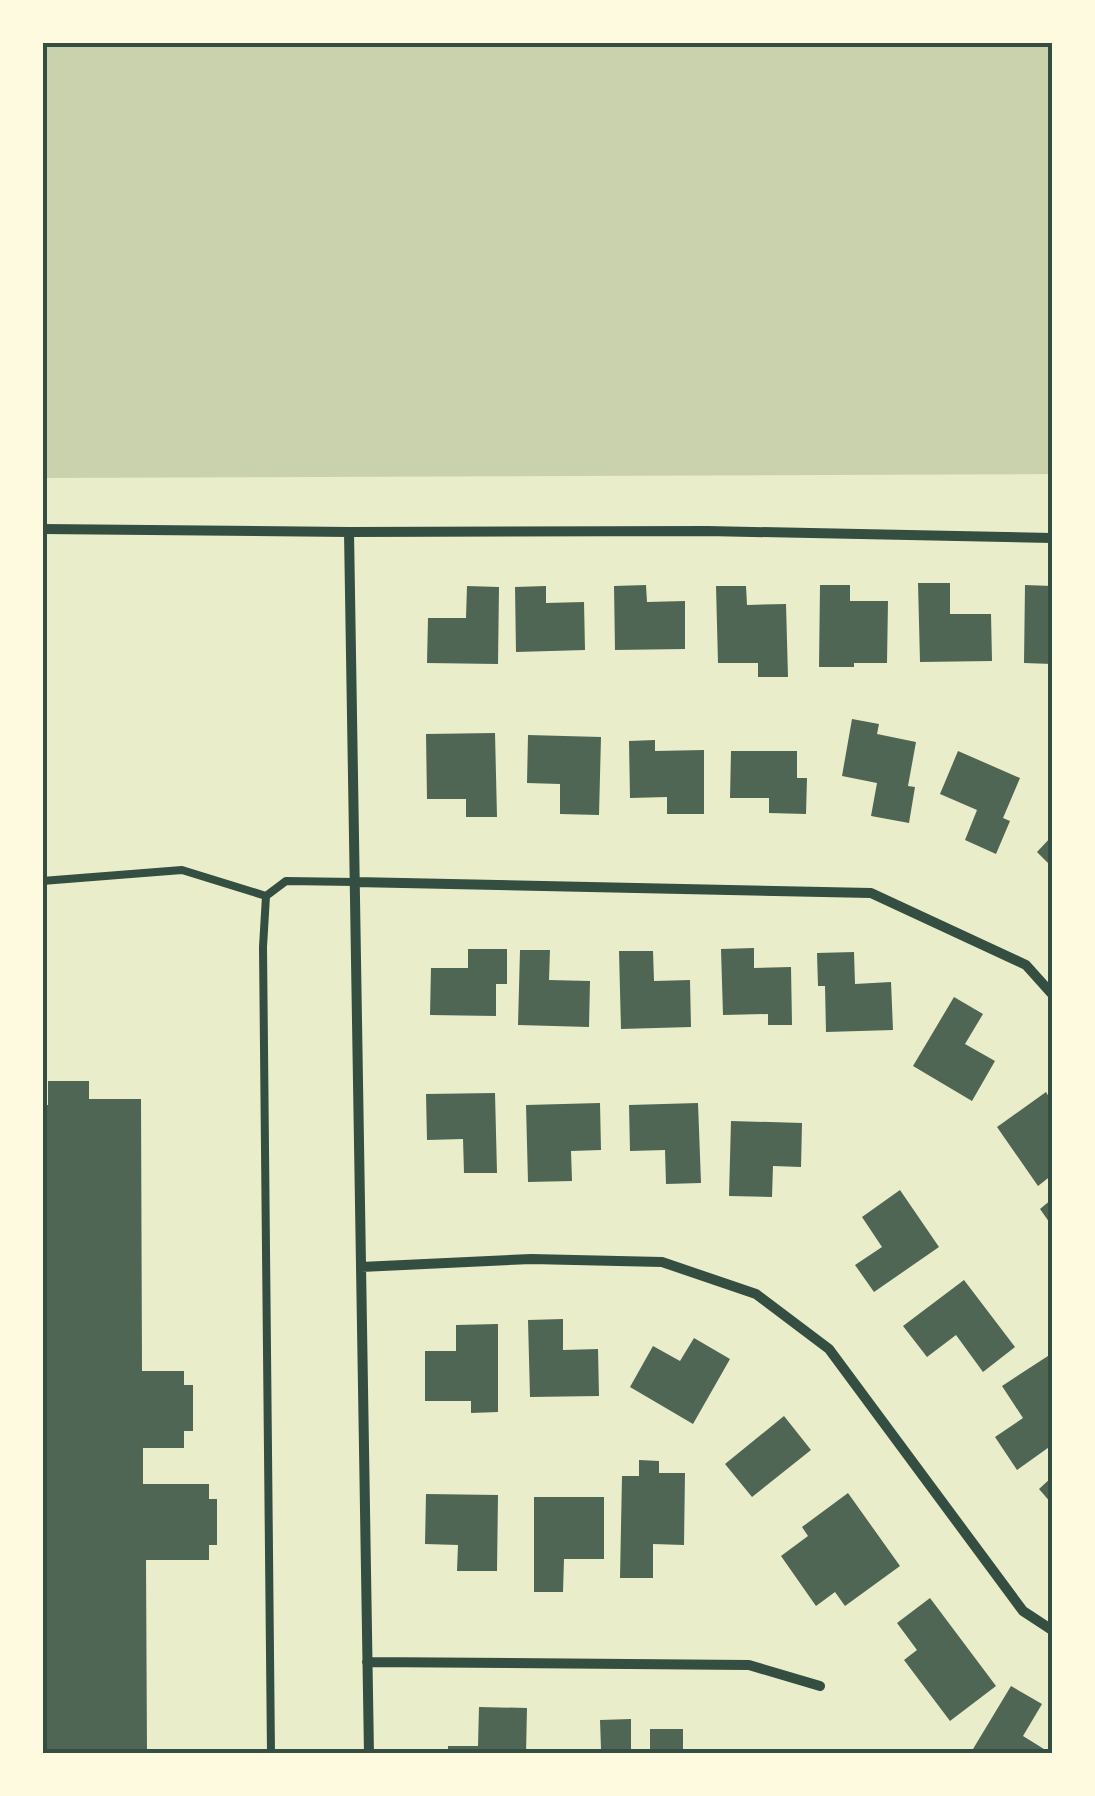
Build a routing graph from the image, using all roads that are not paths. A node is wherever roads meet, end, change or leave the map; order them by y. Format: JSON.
{"nodes":[{"id":1,"x":42,"y":530,"type":"edge"},
{"id":2,"x":349,"y":532,"type":"junction"},
{"id":3,"x":1052,"y":538,"type":"edge"},
{"id":4,"x":42,"y":881,"type":"edge"},
{"id":5,"x":355,"y":882,"type":"junction"},
{"id":6,"x":266,"y":896,"type":"junction"},
{"id":7,"x":1052,"y":994,"type":"edge"},
{"id":8,"x":361,"y":1266,"type":"junction"},
{"id":9,"x":1052,"y":1630,"type":"edge"},
{"id":10,"x":367,"y":1662,"type":"junction"},
{"id":11,"x":820,"y":1686,"type":"dead end"},
{"id":12,"x":272,"y":1754,"type":"edge"},
{"id":13,"x":369,"y":1754,"type":"edge"}],
"edges":[{"from":1,"to":2,"type":"street"},
{"from":2,"to":3,"type":"street"},
{"from":2,"to":5,"type":"street"},
{"from":4,"to":6,"type":"lane"},
{"from":5,"to":6,"type":"lane"},
{"from":5,"to":7,"type":"street"},
{"from":5,"to":8,"type":"street"},
{"from":6,"to":12,"type":"lane"},
{"from":8,"to":9,"type":"street"},
{"from":8,"to":10,"type":"street"},
{"from":10,"to":11,"type":"street"},
{"from":10,"to":13,"type":"street"}]}
